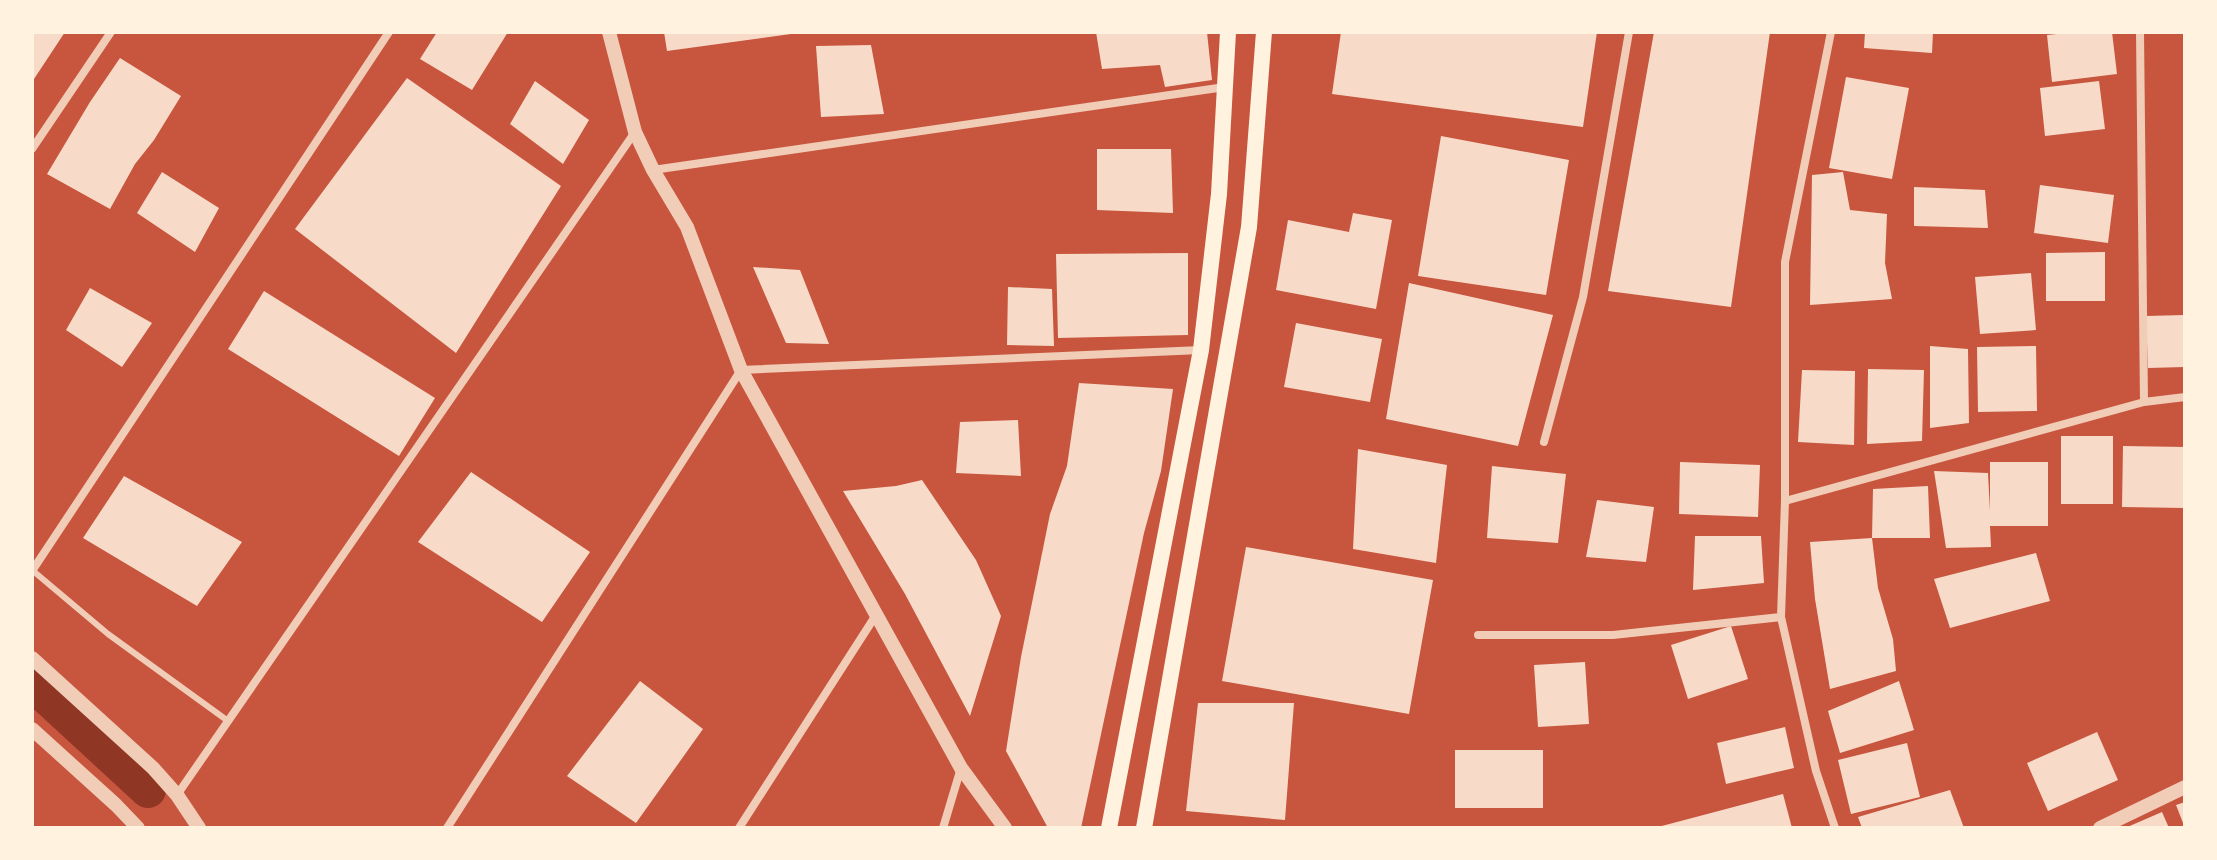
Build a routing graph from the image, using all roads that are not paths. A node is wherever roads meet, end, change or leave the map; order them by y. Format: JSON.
{"nodes":[{"id":1,"x":111,"y":32,"type":"edge"},
{"id":2,"x":389,"y":32,"type":"edge"},
{"id":3,"x":609,"y":32,"type":"edge"},
{"id":4,"x":1228,"y":32,"type":"edge"},
{"id":5,"x":1264,"y":32,"type":"edge"},
{"id":6,"x":1629,"y":32,"type":"edge"},
{"id":7,"x":1831,"y":32,"type":"edge"},
{"id":8,"x":2140,"y":32,"type":"edge"},
{"id":9,"x":1225,"y":87,"type":"junction"},
{"id":10,"x":635,"y":132,"type":"junction"},
{"id":11,"x":32,"y":149,"type":"edge"},
{"id":12,"x":653,"y":170,"type":"junction"},
{"id":13,"x":1201,"y":350,"type":"junction"},
{"id":14,"x":741,"y":370,"type":"junction"},
{"id":15,"x":2185,"y":397,"type":"edge"},
{"id":16,"x":2144,"y":402,"type":"junction"},
{"id":17,"x":1544,"y":442,"type":"dead end"},
{"id":18,"x":1785,"y":501,"type":"junction"},
{"id":19,"x":32,"y":570,"type":"edge"},
{"id":20,"x":876,"y":615,"type":"junction"},
{"id":21,"x":1781,"y":617,"type":"junction"},
{"id":22,"x":1478,"y":635,"type":"dead end"},
{"id":23,"x":32,"y":658,"type":"edge"},
{"id":24,"x":228,"y":721,"type":"junction"},
{"id":25,"x":32,"y":729,"type":"edge"},
{"id":26,"x":961,"y":768,"type":"junction"},
{"id":27,"x":2185,"y":787,"type":"edge"},
{"id":28,"x":177,"y":795,"type":"junction"},
{"id":29,"x":138,"y":828,"type":"edge"},
{"id":30,"x":199,"y":828,"type":"edge"},
{"id":31,"x":447,"y":828,"type":"edge"},
{"id":32,"x":739,"y":828,"type":"edge"},
{"id":33,"x":943,"y":828,"type":"edge"},
{"id":34,"x":1005,"y":828,"type":"edge"},
{"id":35,"x":1109,"y":828,"type":"edge"},
{"id":36,"x":1144,"y":828,"type":"edge"},
{"id":37,"x":1835,"y":828,"type":"edge"},
{"id":38,"x":2100,"y":828,"type":"edge"}],
"edges":[{"from":1,"to":11,"type":"street"},
{"from":2,"to":19,"type":"street"},
{"from":3,"to":10,"type":"street"},
{"from":4,"to":9,"type":"main road"},
{"from":5,"to":36,"type":"main road"},
{"from":6,"to":17,"type":"street"},
{"from":7,"to":18,"type":"street"},
{"from":8,"to":16,"type":"street"},
{"from":9,"to":12,"type":"street"},
{"from":9,"to":13,"type":"main road"},
{"from":10,"to":12,"type":"street"},
{"from":10,"to":24,"type":"street"},
{"from":12,"to":14,"type":"street"},
{"from":13,"to":14,"type":"street"},
{"from":13,"to":35,"type":"main road"},
{"from":14,"to":20,"type":"street"},
{"from":14,"to":31,"type":"street"},
{"from":15,"to":16,"type":"street"},
{"from":16,"to":18,"type":"street"},
{"from":18,"to":21,"type":"street"},
{"from":19,"to":24,"type":"lane"},
{"from":20,"to":26,"type":"street"},
{"from":20,"to":32,"type":"street"},
{"from":21,"to":22,"type":"street"},
{"from":21,"to":37,"type":"street"},
{"from":23,"to":28,"type":"street"},
{"from":24,"to":28,"type":"street"},
{"from":25,"to":29,"type":"street"},
{"from":26,"to":33,"type":"street"},
{"from":26,"to":34,"type":"street"},
{"from":27,"to":38,"type":"street"},
{"from":28,"to":30,"type":"street"}]}
